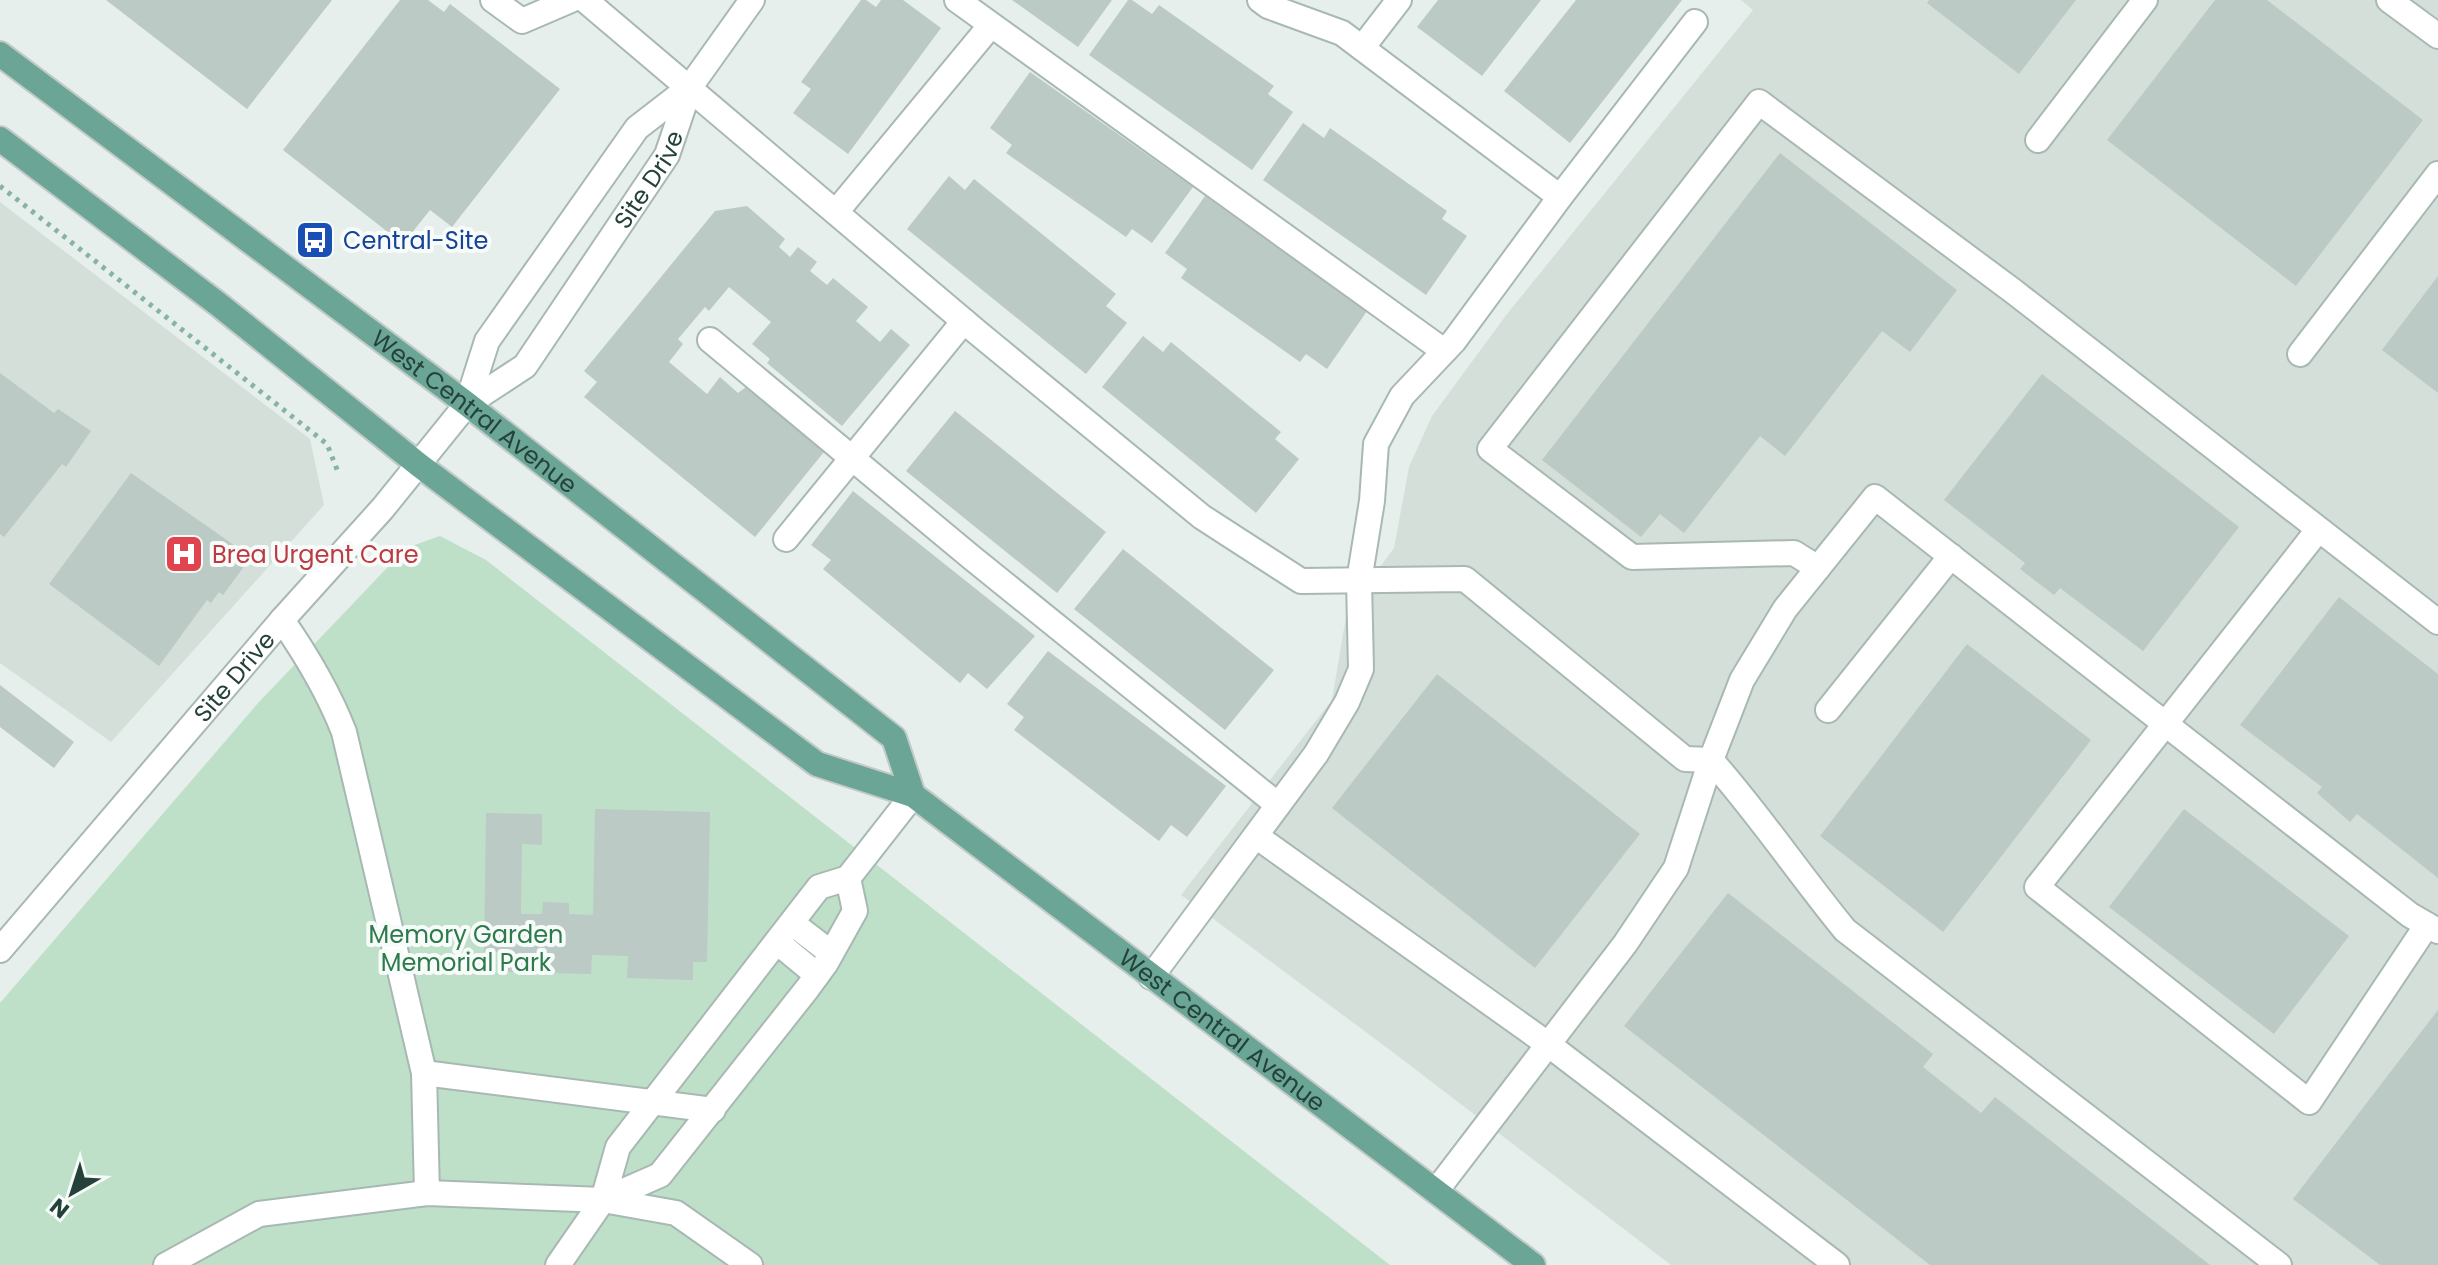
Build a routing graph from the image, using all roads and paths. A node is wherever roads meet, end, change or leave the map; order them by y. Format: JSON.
{"nodes":[{"id":1,"x":493,"y":0,"type":"edge"},
{"id":2,"x":571,"y":0,"type":"edge"},
{"id":3,"x":585,"y":0,"type":"edge"},
{"id":4,"x":752,"y":0,"type":"edge"},
{"id":5,"x":957,"y":0,"type":"edge"},
{"id":6,"x":1260,"y":0,"type":"edge"},
{"id":7,"x":1399,"y":0,"type":"edge"},
{"id":8,"x":2145,"y":0,"type":"edge"},
{"id":9,"x":2389,"y":0,"type":"edge"},
{"id":10,"x":1695,"y":22,"type":"dead end"},
{"id":11,"x":991,"y":25,"type":"junction"},
{"id":12,"x":2438,"y":36,"type":"edge"},
{"id":13,"x":1362,"y":48,"type":"junction"},
{"id":14,"x":0,"y":54,"type":"edge"},
{"id":15,"x":690,"y":87,"type":"junction"},
{"id":16,"x":0,"y":139,"type":"edge"},
{"id":17,"x":2038,"y":140,"type":"dead end"},
{"id":18,"x":2438,"y":174,"type":"edge"},
{"id":19,"x":0,"y":186,"type":"edge"},
{"id":20,"x":1560,"y":197,"type":"junction"},
{"id":21,"x":836,"y":212,"type":"junction"},
{"id":22,"x":964,"y":321,"type":"junction"},
{"id":23,"x":710,"y":340,"type":"dead end"},
{"id":24,"x":1444,"y":351,"type":"junction"},
{"id":25,"x":2300,"y":354,"type":"dead end"},
{"id":26,"x":467,"y":404,"type":"junction"},
{"id":27,"x":852,"y":458,"type":"junction"},
{"id":28,"x":419,"y":465,"type":"junction"},
{"id":29,"x":338,"y":472,"type":"dead end"},
{"id":30,"x":2318,"y":530,"type":"junction"},
{"id":31,"x":786,"y":539,"type":"dead end"},
{"id":32,"x":1951,"y":556,"type":"junction"},
{"id":33,"x":1818,"y":568,"type":"junction"},
{"id":34,"x":1359,"y":581,"type":"junction"},
{"id":35,"x":282,"y":620,"type":"junction"},
{"id":36,"x":2438,"y":622,"type":"edge"},
{"id":37,"x":1828,"y":710,"type":"dead end"},
{"id":38,"x":2166,"y":724,"type":"junction"},
{"id":39,"x":1711,"y":760,"type":"junction"},
{"id":40,"x":913,"y":795,"type":"junction"},
{"id":41,"x":1278,"y":805,"type":"junction"},
{"id":42,"x":1256,"y":836,"type":"junction"},
{"id":43,"x":848,"y":878,"type":"junction"},
{"id":44,"x":2432,"y":928,"type":"edge"},
{"id":45,"x":784,"y":933,"type":"junction"},
{"id":46,"x":0,"y":950,"type":"edge"},
{"id":47,"x":831,"y":953,"type":"junction"},
{"id":48,"x":817,"y":975,"type":"junction"},
{"id":49,"x":1151,"y":977,"type":"junction"},
{"id":50,"x":1549,"y":1045,"type":"junction"},
{"id":51,"x":424,"y":1073,"type":"junction"},
{"id":52,"x":652,"y":1102,"type":"junction"},
{"id":53,"x":713,"y":1110,"type":"junction"},
{"id":54,"x":1436,"y":1191,"type":"junction"},
{"id":55,"x":427,"y":1193,"type":"junction"},
{"id":56,"x":603,"y":1200,"type":"junction"},
{"id":57,"x":166,"y":1265,"type":"edge"},
{"id":58,"x":558,"y":1265,"type":"edge"},
{"id":59,"x":750,"y":1265,"type":"edge"},
{"id":60,"x":1533,"y":1265,"type":"edge"},
{"id":61,"x":1837,"y":1265,"type":"edge"},
{"id":62,"x":2279,"y":1265,"type":"edge"}],
"edges":[{"from":1,"to":2,"type":"street"},
{"from":3,"to":15,"type":"street"},
{"from":4,"to":15,"type":"street","name":"Site Drive"},
{"from":5,"to":11,"type":"street"},
{"from":6,"to":13,"type":"street"},
{"from":7,"to":13,"type":"street"},
{"from":8,"to":17,"type":"street"},
{"from":9,"to":12,"type":"street"},
{"from":10,"to":20,"type":"street"},
{"from":11,"to":21,"type":"street"},
{"from":11,"to":24,"type":"street"},
{"from":13,"to":20,"type":"street"},
{"from":14,"to":26,"type":"main road","name":"West Central Avenue"},
{"from":15,"to":21,"type":"street"},
{"from":15,"to":26,"type":"street","name":"Site Drive"},
{"from":15,"to":26,"type":"street","name":"Site Drive"},
{"from":16,"to":28,"type":"main road","name":"West Central Avenue"},
{"from":18,"to":25,"type":"street"},
{"from":19,"to":29,"type":"path"},
{"from":20,"to":24,"type":"street"},
{"from":21,"to":22,"type":"street"},
{"from":22,"to":27,"type":"street"},
{"from":22,"to":34,"type":"street"},
{"from":23,"to":27,"type":"street"},
{"from":24,"to":34,"type":"street"},
{"from":26,"to":28,"type":"street","name":"Site Drive"},
{"from":26,"to":40,"type":"main road","name":"West Central Avenue"},
{"from":27,"to":31,"type":"street"},
{"from":27,"to":41,"type":"street"},
{"from":28,"to":35,"type":"street","name":"Site Drive"},
{"from":28,"to":40,"type":"main road","name":"West Central Avenue"},
{"from":30,"to":33,"type":"street"},
{"from":30,"to":36,"type":"street"},
{"from":30,"to":38,"type":"street"},
{"from":32,"to":33,"type":"street"},
{"from":32,"to":37,"type":"street"},
{"from":32,"to":38,"type":"street"},
{"from":33,"to":39,"type":"street"},
{"from":34,"to":39,"type":"street"},
{"from":34,"to":41,"type":"street"},
{"from":35,"to":46,"type":"street","name":"Site Drive"},
{"from":35,"to":51,"type":"street"},
{"from":38,"to":44,"type":"street"},
{"from":38,"to":44,"type":"street"},
{"from":39,"to":50,"type":"street"},
{"from":39,"to":62,"type":"street"},
{"from":40,"to":43,"type":"street"},
{"from":40,"to":49,"type":"main road","name":"West Central Avenue"},
{"from":41,"to":42,"type":"street"},
{"from":42,"to":49,"type":"street"},
{"from":42,"to":50,"type":"street"},
{"from":43,"to":45,"type":"street"},
{"from":43,"to":47,"type":"street"},
{"from":45,"to":47,"type":"street"},
{"from":45,"to":48,"type":"street"},
{"from":45,"to":52,"type":"street"},
{"from":47,"to":48,"type":"street"},
{"from":48,"to":53,"type":"street"},
{"from":49,"to":54,"type":"main road","name":"West Central Avenue"},
{"from":50,"to":54,"type":"street"},
{"from":50,"to":61,"type":"street"},
{"from":51,"to":52,"type":"street"},
{"from":51,"to":55,"type":"street"},
{"from":52,"to":53,"type":"street"},
{"from":52,"to":56,"type":"street"},
{"from":53,"to":56,"type":"street"},
{"from":54,"to":60,"type":"main road","name":"West Central Avenue"},
{"from":55,"to":56,"type":"street"},
{"from":55,"to":57,"type":"street"},
{"from":56,"to":58,"type":"street"},
{"from":56,"to":59,"type":"street"}]}
